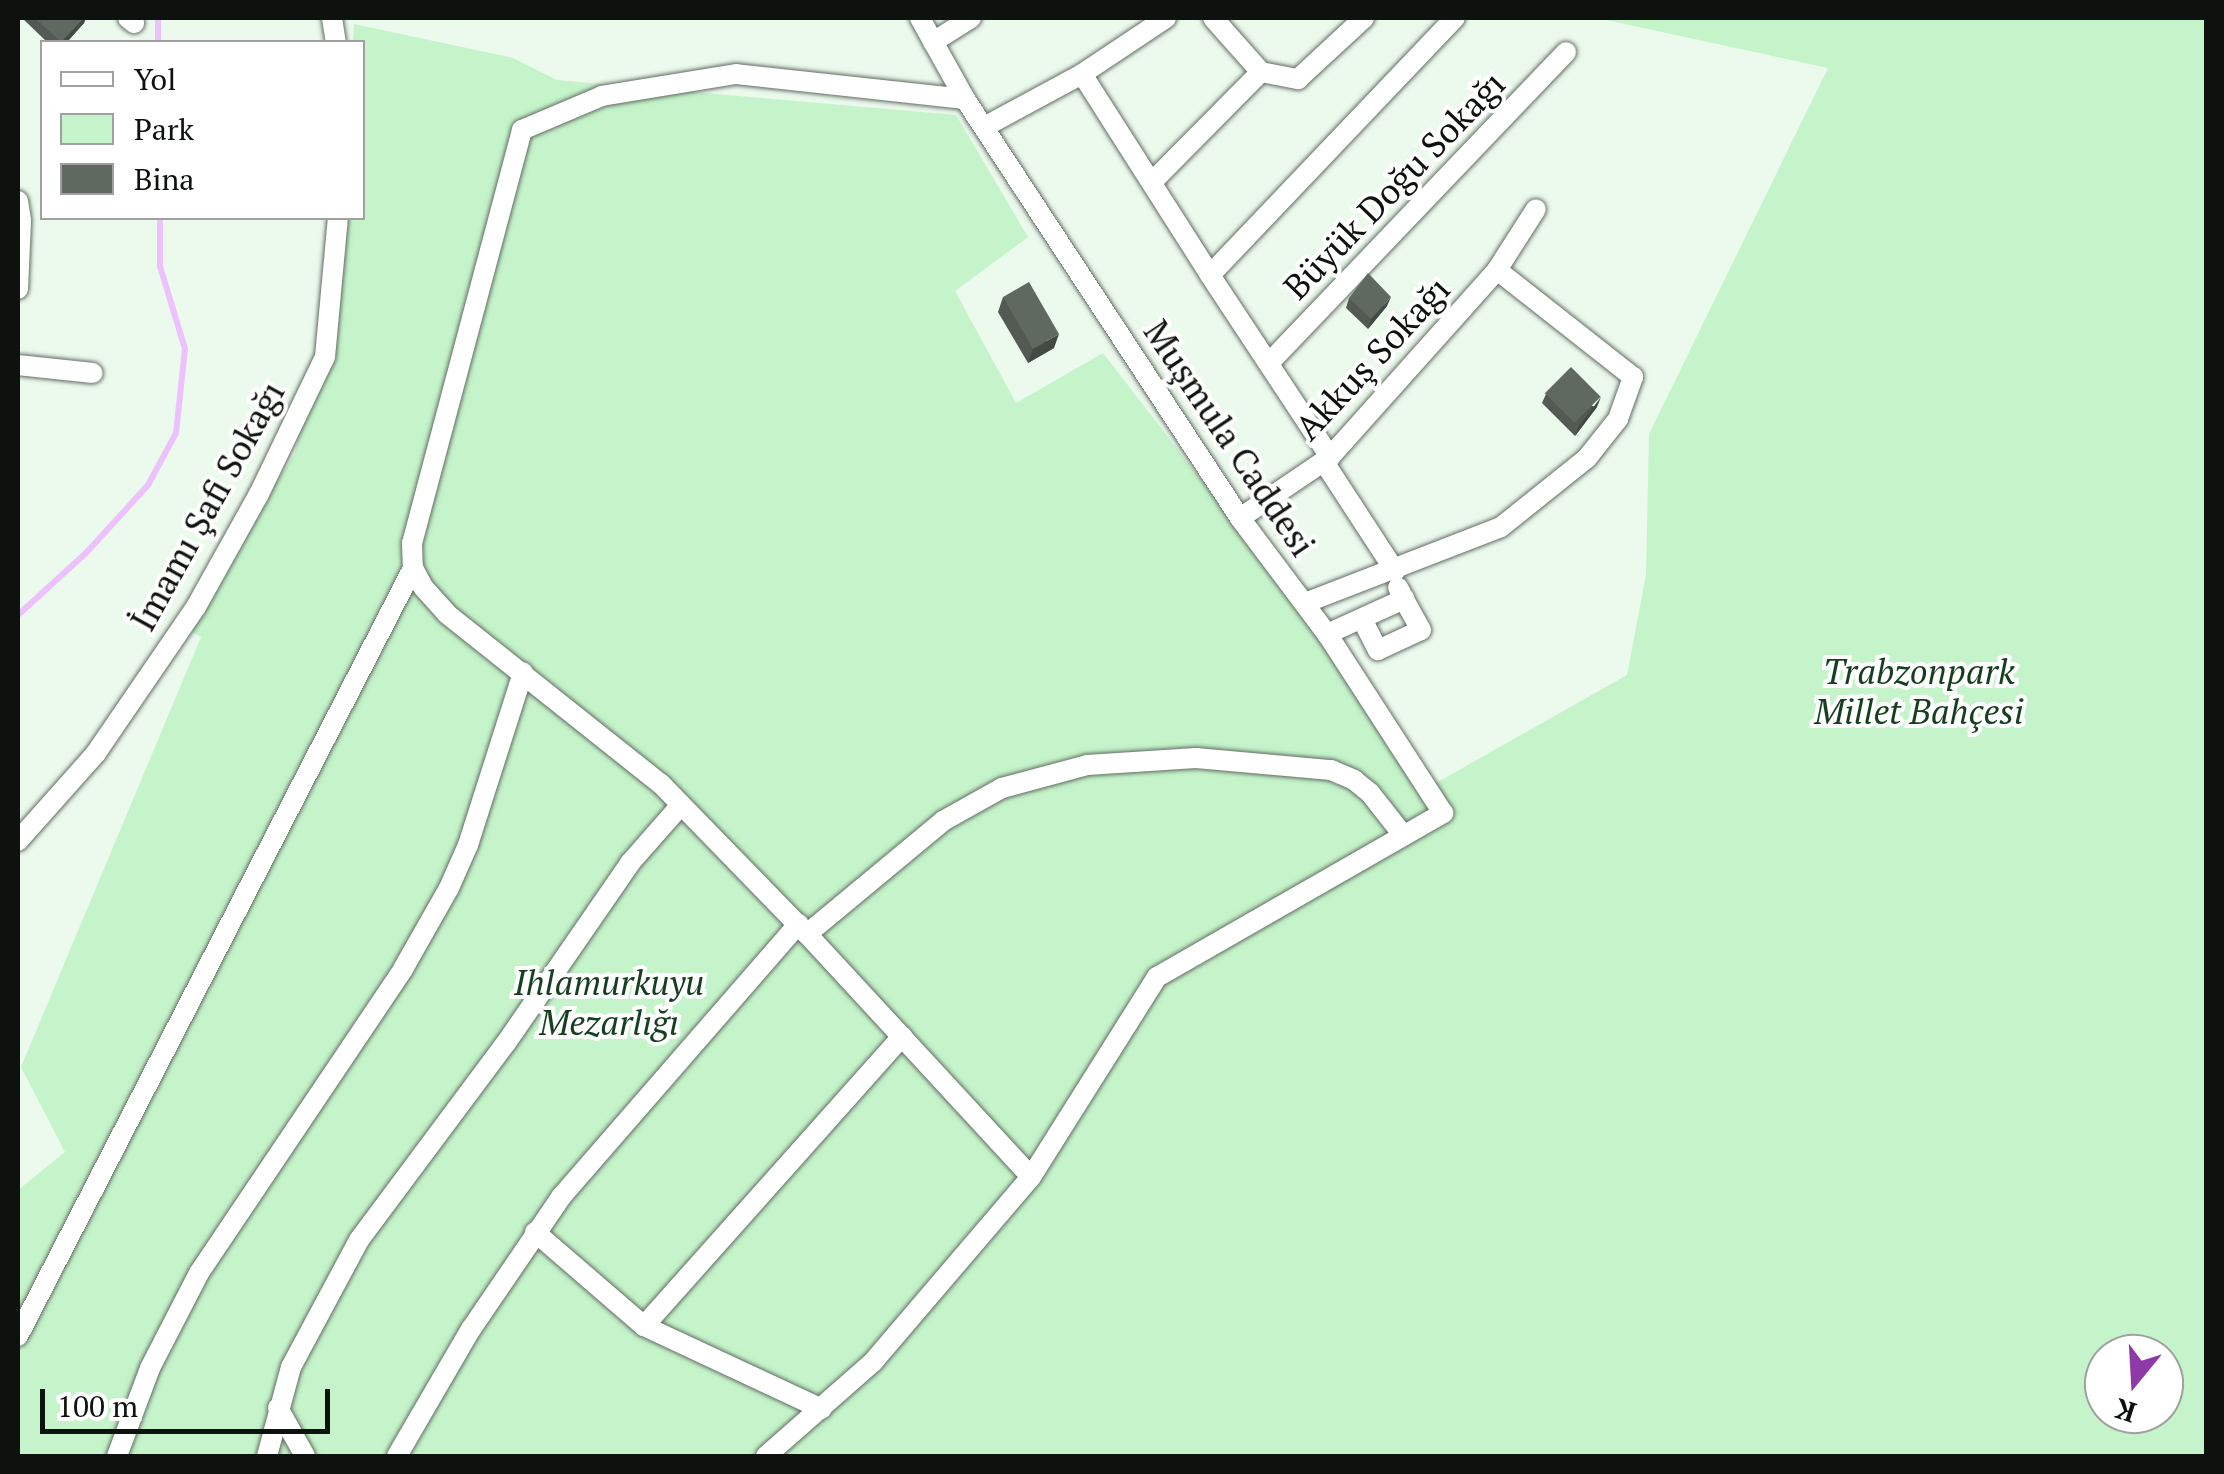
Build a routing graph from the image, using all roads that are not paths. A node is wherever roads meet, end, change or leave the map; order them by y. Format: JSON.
{"nodes":[{"id":1,"x":920,"y":18,"type":"edge"},
{"id":2,"x":970,"y":18,"type":"edge"},
{"id":3,"x":1166,"y":18,"type":"edge"},
{"id":4,"x":1213,"y":18,"type":"edge"},
{"id":5,"x":1364,"y":18,"type":"edge"},
{"id":6,"x":1454,"y":18,"type":"edge"},
{"id":7,"x":933,"y":42,"type":"junction"},
{"id":8,"x":1566,"y":52,"type":"dead end"},
{"id":9,"x":1261,"y":72,"type":"junction"},
{"id":10,"x":1082,"y":74,"type":"junction"},
{"id":11,"x":965,"y":99,"type":"junction"},
{"id":12,"x":984,"y":128,"type":"junction"},
{"id":13,"x":1152,"y":182,"type":"junction"},
{"id":14,"x":18,"y":201,"type":"edge"},
{"id":15,"x":1536,"y":208,"type":"dead end"},
{"id":16,"x":338,"y":220,"type":"edge"},
{"id":17,"x":1498,"y":270,"type":"junction"},
{"id":18,"x":1210,"y":275,"type":"junction"},
{"id":19,"x":18,"y":290,"type":"edge"},
{"id":20,"x":1268,"y":363,"type":"junction"},
{"id":21,"x":18,"y":365,"type":"edge"},
{"id":22,"x":93,"y":373,"type":"dead end"},
{"id":23,"x":1327,"y":460,"type":"junction"},
{"id":24,"x":1240,"y":518,"type":"junction"},
{"id":25,"x":413,"y":568,"type":"junction"},
{"id":26,"x":1394,"y":572,"type":"junction"},
{"id":27,"x":1404,"y":598,"type":"junction"},
{"id":28,"x":1304,"y":603,"type":"junction"},
{"id":29,"x":1362,"y":619,"type":"junction"},
{"id":30,"x":1327,"y":634,"type":"junction"},
{"id":31,"x":524,"y":673,"type":"junction"},
{"id":32,"x":681,"y":805,"type":"junction"},
{"id":33,"x":1403,"y":835,"type":"junction"},
{"id":34,"x":18,"y":841,"type":"edge"},
{"id":35,"x":803,"y":929,"type":"junction"},
{"id":36,"x":902,"y":1036,"type":"junction"},
{"id":37,"x":1031,"y":1177,"type":"junction"},
{"id":38,"x":535,"y":1232,"type":"junction"},
{"id":39,"x":644,"y":1326,"type":"junction"},
{"id":40,"x":18,"y":1336,"type":"edge"},
{"id":41,"x":278,"y":1408,"type":"junction"},
{"id":42,"x":822,"y":1409,"type":"junction"},
{"id":43,"x":117,"y":1456,"type":"edge"},
{"id":44,"x":267,"y":1456,"type":"edge"},
{"id":45,"x":306,"y":1456,"type":"edge"},
{"id":46,"x":397,"y":1456,"type":"edge"},
{"id":47,"x":766,"y":1456,"type":"edge"}],
"edges":[{"from":1,"to":7,"type":"street","name":"Muşmula Caddesi"},
{"from":2,"to":7,"type":"street"},
{"from":3,"to":10,"type":"street"},
{"from":4,"to":9,"type":"street"},
{"from":5,"to":9,"type":"street"},
{"from":6,"to":18,"type":"street"},
{"from":7,"to":11,"type":"street","name":"Muşmula Caddesi"},
{"from":8,"to":20,"type":"street","name":"Büyük Doğu Sokağı"},
{"from":9,"to":13,"type":"street"},
{"from":10,"to":12,"type":"street"},
{"from":10,"to":13,"type":"street"},
{"from":11,"to":12,"type":"street","name":"Muşmula Caddesi"},
{"from":11,"to":25,"type":"street"},
{"from":12,"to":24,"type":"street","name":"Muşmula Caddesi"},
{"from":13,"to":18,"type":"street"},
{"from":14,"to":19,"type":"street"},
{"from":15,"to":17,"type":"street","name":"Akkuş Sokağı"},
{"from":16,"to":34,"type":"street","name":"İmamı Şafi Sokağı"},
{"from":17,"to":23,"type":"street","name":"Akkuş Sokağı"},
{"from":17,"to":26,"type":"street"},
{"from":18,"to":20,"type":"street"},
{"from":20,"to":23,"type":"street"},
{"from":21,"to":22,"type":"street"},
{"from":23,"to":24,"type":"street","name":"Akkuş Sokağı"},
{"from":23,"to":26,"type":"street"},
{"from":24,"to":28,"type":"street","name":"Muşmula Caddesi"},
{"from":25,"to":31,"type":"street"},
{"from":25,"to":40,"type":"street"},
{"from":26,"to":27,"type":"street"},
{"from":26,"to":28,"type":"street"},
{"from":27,"to":29,"type":"street"},
{"from":27,"to":29,"type":"street"},
{"from":28,"to":30,"type":"street","name":"Muşmula Caddesi"},
{"from":29,"to":30,"type":"street"},
{"from":30,"to":33,"type":"street","name":"Muşmula Caddesi"},
{"from":31,"to":32,"type":"street"},
{"from":31,"to":43,"type":"street"},
{"from":32,"to":35,"type":"street"},
{"from":32,"to":41,"type":"street"},
{"from":33,"to":35,"type":"street"},
{"from":33,"to":37,"type":"street"},
{"from":35,"to":36,"type":"street"},
{"from":35,"to":38,"type":"street"},
{"from":36,"to":37,"type":"street"},
{"from":36,"to":39,"type":"street"},
{"from":37,"to":42,"type":"street"},
{"from":38,"to":39,"type":"street"},
{"from":38,"to":46,"type":"street"},
{"from":39,"to":42,"type":"street"},
{"from":41,"to":44,"type":"street"},
{"from":41,"to":45,"type":"street"},
{"from":42,"to":47,"type":"street"}]}
